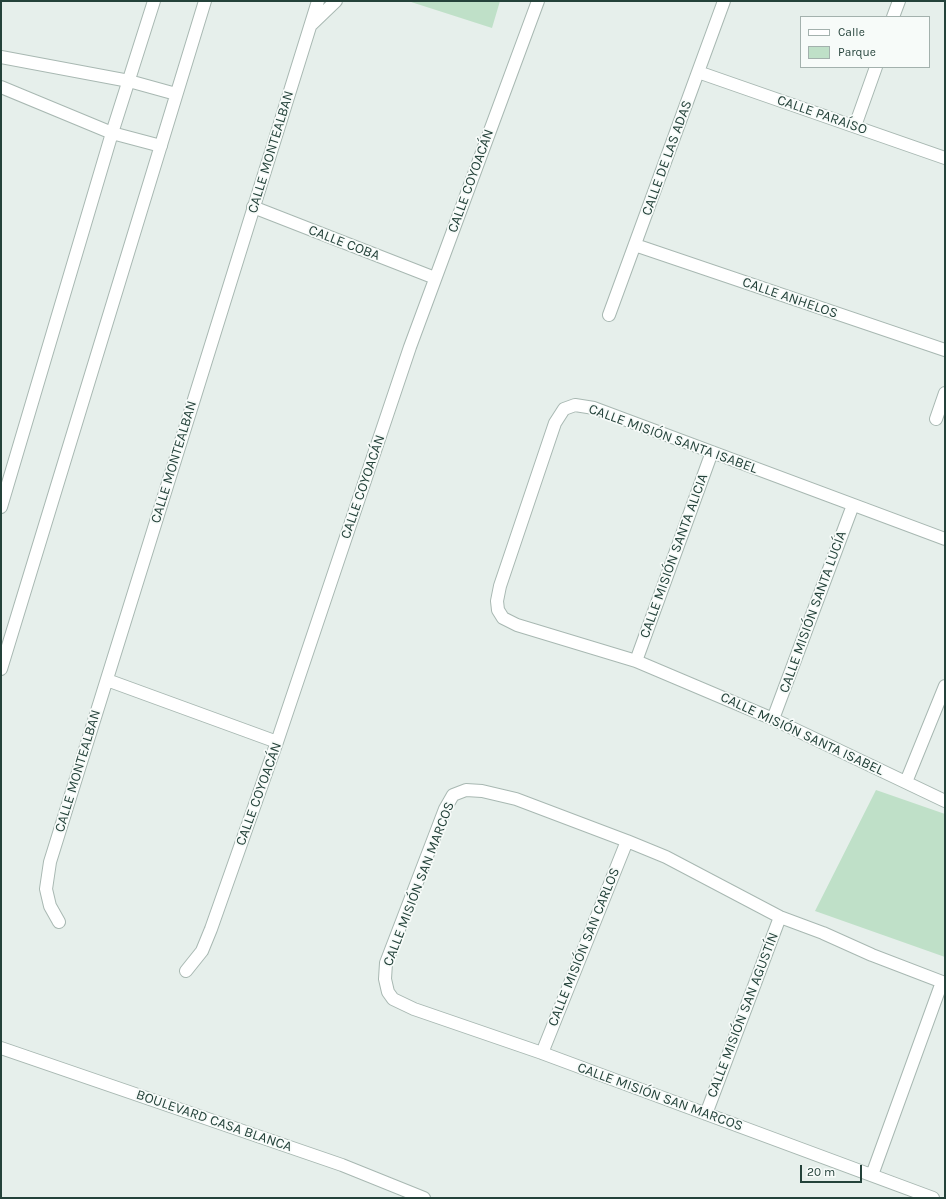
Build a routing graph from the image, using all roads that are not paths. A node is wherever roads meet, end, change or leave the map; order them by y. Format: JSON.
{"nodes":[{"id":1,"x":154,"y":1,"type":"edge"},
{"id":2,"x":204,"y":1,"type":"edge"},
{"id":3,"x":318,"y":1,"type":"edge"},
{"id":4,"x":336,"y":1,"type":"edge"},
{"id":5,"x":538,"y":1,"type":"edge"},
{"id":6,"x":724,"y":1,"type":"edge"},
{"id":7,"x":899,"y":1,"type":"edge"},
{"id":8,"x":893,"y":16,"type":"edge"},
{"id":9,"x":310,"y":26,"type":"junction"},
{"id":10,"x":1,"y":56,"type":"edge"},
{"id":11,"x":876,"y":68,"type":"edge"},
{"id":12,"x":698,"y":72,"type":"junction"},
{"id":13,"x":129,"y":81,"type":"junction"},
{"id":14,"x":1,"y":87,"type":"edge"},
{"id":15,"x":176,"y":94,"type":"junction"},
{"id":16,"x":855,"y":126,"type":"junction"},
{"id":17,"x":112,"y":133,"type":"junction"},
{"id":18,"x":161,"y":146,"type":"junction"},
{"id":19,"x":945,"y":158,"type":"edge"},
{"id":20,"x":254,"y":207,"type":"junction"},
{"id":21,"x":634,"y":245,"type":"junction"},
{"id":22,"x":435,"y":278,"type":"junction"},
{"id":23,"x":609,"y":315,"type":"dead end"},
{"id":24,"x":945,"y":350,"type":"edge"},
{"id":25,"x":945,"y":393,"type":"edge"},
{"id":26,"x":936,"y":419,"type":"dead end"},
{"id":27,"x":712,"y":452,"type":"junction"},
{"id":28,"x":853,"y":505,"type":"junction"},
{"id":29,"x":1,"y":506,"type":"edge"},
{"id":30,"x":945,"y":539,"type":"edge"},
{"id":31,"x":636,"y":661,"type":"junction"},
{"id":32,"x":1,"y":669,"type":"edge"},
{"id":33,"x":107,"y":680,"type":"junction"},
{"id":34,"x":945,"y":686,"type":"edge"},
{"id":35,"x":773,"y":720,"type":"junction"},
{"id":36,"x":277,"y":742,"type":"junction"},
{"id":37,"x":906,"y":782,"type":"junction"},
{"id":38,"x":945,"y":801,"type":"edge"},
{"id":39,"x":627,"y":840,"type":"junction"},
{"id":40,"x":780,"y":917,"type":"junction"},
{"id":41,"x":59,"y":922,"type":"dead end"},
{"id":42,"x":186,"y":971,"type":"dead end"},
{"id":43,"x":943,"y":983,"type":"edge"},
{"id":44,"x":2,"y":1048,"type":"edge"},
{"id":45,"x":542,"y":1053,"type":"junction"},
{"id":46,"x":706,"y":1114,"type":"junction"},
{"id":47,"x":872,"y":1175,"type":"junction"},
{"id":48,"x":396,"y":1193,"type":"edge"},
{"id":49,"x":424,"y":1198,"type":"edge"},
{"id":50,"x":933,"y":1198,"type":"edge"}],
"edges":[{"from":1,"to":13,"type":"street"},
{"from":2,"to":15,"type":"street"},
{"from":3,"to":9,"type":"street","name":"CALLE MONTEALBAN"},
{"from":4,"to":9,"type":"street"},
{"from":5,"to":22,"type":"street","name":"CALLE COYOACÁN"},
{"from":6,"to":12,"type":"street","name":"CALLE DE LAS ADAS"},
{"from":7,"to":8,"type":"street"},
{"from":9,"to":20,"type":"street","name":"CALLE MONTEALBAN"},
{"from":10,"to":13,"type":"street"},
{"from":11,"to":16,"type":"street"},
{"from":12,"to":16,"type":"street","name":"CALLE PARAÍSO"},
{"from":12,"to":21,"type":"street","name":"CALLE DE LAS ADAS"},
{"from":13,"to":15,"type":"street"},
{"from":13,"to":17,"type":"street"},
{"from":14,"to":17,"type":"street"},
{"from":15,"to":18,"type":"street"},
{"from":16,"to":19,"type":"street","name":"CALLE PARAÍSO"},
{"from":17,"to":18,"type":"street"},
{"from":17,"to":29,"type":"street"},
{"from":18,"to":32,"type":"street"},
{"from":20,"to":22,"type":"street","name":"CALLE COBA"},
{"from":20,"to":33,"type":"street","name":"CALLE MONTEALBAN"},
{"from":21,"to":23,"type":"street","name":"CALLE DE LAS ADAS"},
{"from":21,"to":24,"type":"street","name":"CALLE ANHELOS"},
{"from":22,"to":36,"type":"street","name":"CALLE COYOACÁN"},
{"from":25,"to":26,"type":"street"},
{"from":27,"to":28,"type":"street","name":"CALLE MISIÓN SANTA ISABEL"},
{"from":27,"to":31,"type":"street","name":"CALLE MISIÓN SANTA ALICIA"},
{"from":27,"to":31,"type":"street","name":"CALLE MISIÓN SANTA ISABEL"},
{"from":28,"to":30,"type":"street","name":"CALLE MISIÓN SANTA ISABEL"},
{"from":28,"to":35,"type":"street","name":"CALLE MISIÓN SANTA LUCÍA"},
{"from":31,"to":35,"type":"street","name":"CALLE MISIÓN SANTA ISABEL"},
{"from":33,"to":36,"type":"street"},
{"from":33,"to":41,"type":"street","name":"CALLE MONTEALBAN"},
{"from":34,"to":37,"type":"street"},
{"from":35,"to":37,"type":"street","name":"CALLE MISIÓN SANTA ISABEL"},
{"from":36,"to":42,"type":"street","name":"CALLE COYOACÁN"},
{"from":37,"to":38,"type":"street","name":"CALLE MISIÓN SANTA ISABEL"},
{"from":39,"to":40,"type":"street","name":"CALLE MISIÓN SAN MARCOS"},
{"from":39,"to":45,"type":"street","name":"CALLE MISIÓN SAN CARLOS"},
{"from":39,"to":45,"type":"street","name":"CALLE MISIÓN SAN MARCOS"},
{"from":40,"to":43,"type":"street","name":"CALLE MISIÓN SAN MARCOS"},
{"from":40,"to":46,"type":"street","name":"CALLE MISIÓN SAN AGUSTÍN"},
{"from":43,"to":47,"type":"street"},
{"from":44,"to":48,"type":"street","name":"BOULEVARD CASA BLANCA"},
{"from":45,"to":46,"type":"street","name":"CALLE MISIÓN SAN MARCOS"},
{"from":46,"to":47,"type":"street","name":"CALLE MISIÓN SAN MARCOS"},
{"from":47,"to":50,"type":"street","name":"CALLE MISIÓN SAN MARCOS"},
{"from":48,"to":49,"type":"street","name":"BOULEVARD CASA BLANCA"}]}
